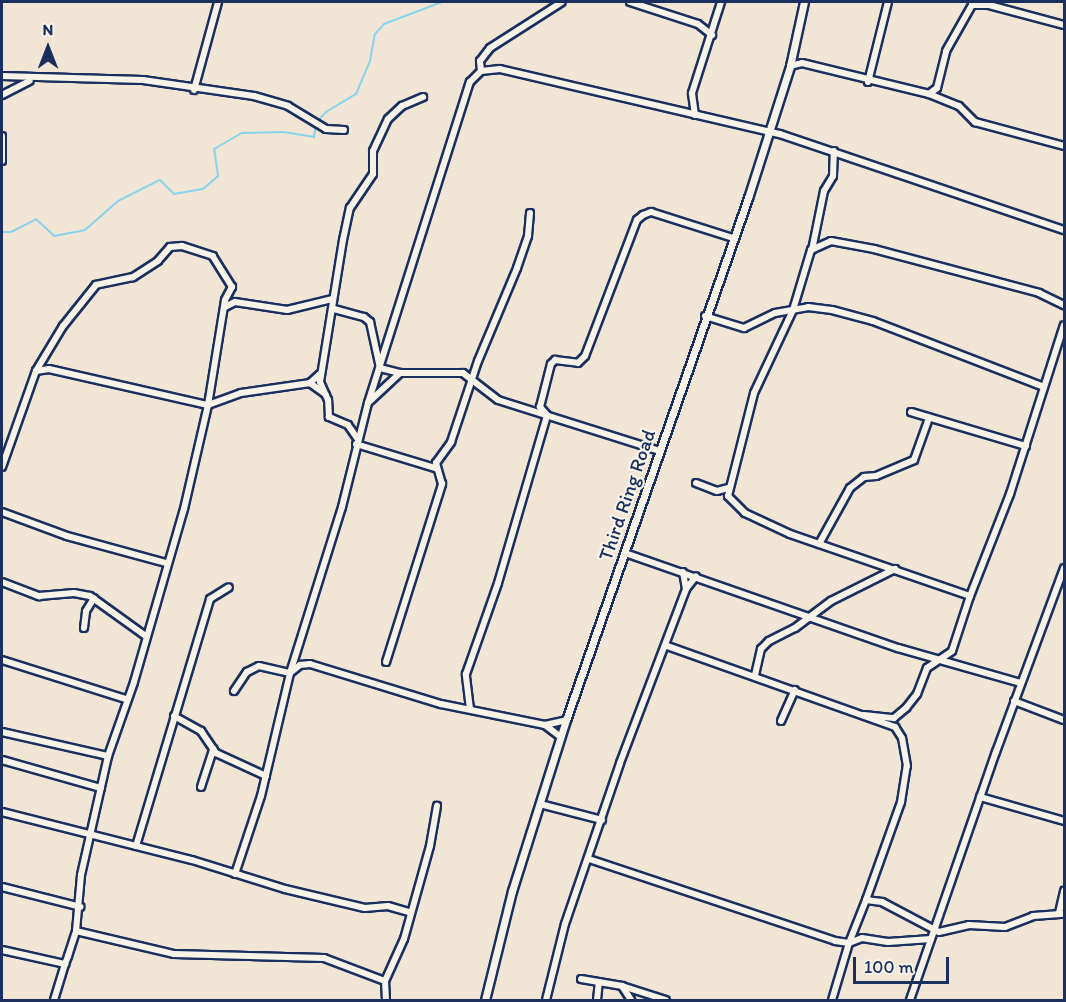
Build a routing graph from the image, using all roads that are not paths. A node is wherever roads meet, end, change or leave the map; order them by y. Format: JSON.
{"nodes":[{"id":1,"x":218,"y":2,"type":"edge"},
{"id":2,"x":562,"y":2,"type":"edge"},
{"id":3,"x":630,"y":2,"type":"edge"},
{"id":4,"x":721,"y":2,"type":"edge"},
{"id":5,"x":804,"y":2,"type":"edge"},
{"id":6,"x":888,"y":2,"type":"edge"},
{"id":7,"x":1065,"y":25,"type":"edge"},
{"id":8,"x":712,"y":34,"type":"junction"},
{"id":9,"x":790,"y":66,"type":"junction"},
{"id":10,"x":481,"y":71,"type":"junction"},
{"id":11,"x":2,"y":76,"type":"edge"},
{"id":12,"x":35,"y":80,"type":"junction"},
{"id":13,"x":868,"y":81,"type":"junction"},
{"id":14,"x":195,"y":90,"type":"junction"},
{"id":15,"x":929,"y":94,"type":"junction"},
{"id":16,"x":2,"y":95,"type":"edge"},
{"id":17,"x":423,"y":97,"type":"dead end"},
{"id":18,"x":695,"y":115,"type":"junction"},
{"id":19,"x":344,"y":130,"type":"dead end"},
{"id":20,"x":768,"y":133,"type":"junction"},
{"id":21,"x":2,"y":136,"type":"edge"},
{"id":22,"x":1065,"y":146,"type":"edge"},
{"id":23,"x":834,"y":151,"type":"junction"},
{"id":24,"x":2,"y":161,"type":"edge"},
{"id":25,"x":530,"y":213,"type":"dead end"},
{"id":26,"x":1065,"y":230,"type":"edge"},
{"id":27,"x":733,"y":238,"type":"junction"},
{"id":28,"x":812,"y":250,"type":"junction"},
{"id":29,"x":332,"y":299,"type":"junction"},
{"id":30,"x":1065,"y":305,"type":"edge"},
{"id":31,"x":225,"y":307,"type":"junction"},
{"id":32,"x":334,"y":309,"type":"junction"},
{"id":33,"x":793,"y":310,"type":"junction"},
{"id":34,"x":705,"y":316,"type":"junction"},
{"id":35,"x":1065,"y":325,"type":"edge"},
{"id":36,"x":380,"y":368,"type":"junction"},
{"id":37,"x":36,"y":371,"type":"junction"},
{"id":38,"x":400,"y":373,"type":"junction"},
{"id":39,"x":320,"y":378,"type":"junction"},
{"id":40,"x":471,"y":380,"type":"junction"},
{"id":41,"x":310,"y":383,"type":"junction"},
{"id":42,"x":1044,"y":387,"type":"junction"},
{"id":43,"x":326,"y":395,"type":"junction"},
{"id":44,"x":368,"y":403,"type":"junction"},
{"id":45,"x":208,"y":405,"type":"junction"},
{"id":46,"x":911,"y":412,"type":"dead end"},
{"id":47,"x":547,"y":416,"type":"junction"},
{"id":48,"x":929,"y":418,"type":"junction"},
{"id":49,"x":357,"y":441,"type":"junction"},
{"id":50,"x":1026,"y":446,"type":"junction"},
{"id":51,"x":660,"y":451,"type":"junction"},
{"id":52,"x":2,"y":467,"type":"edge"},
{"id":53,"x":435,"y":468,"type":"junction"},
{"id":54,"x":696,"y":483,"type":"dead end"},
{"id":55,"x":728,"y":488,"type":"junction"},
{"id":56,"x":2,"y":512,"type":"edge"},
{"id":57,"x":819,"y":544,"type":"junction"},
{"id":58,"x":626,"y":553,"type":"junction"},
{"id":59,"x":874,"y":562,"type":"junction"},
{"id":60,"x":166,"y":563,"type":"junction"},
{"id":61,"x":1065,"y":568,"type":"edge"},
{"id":62,"x":895,"y":569,"type":"junction"},
{"id":63,"x":683,"y":572,"type":"junction"},
{"id":64,"x":696,"y":576,"type":"junction"},
{"id":65,"x":874,"y":577,"type":"junction"},
{"id":66,"x":2,"y":582,"type":"edge"},
{"id":67,"x":229,"y":587,"type":"dead end"},
{"id":68,"x":686,"y":589,"type":"junction"},
{"id":69,"x":970,"y":596,"type":"junction"},
{"id":70,"x":94,"y":598,"type":"junction"},
{"id":71,"x":810,"y":616,"type":"junction"},
{"id":72,"x":84,"y":628,"type":"dead end"},
{"id":73,"x":147,"y":637,"type":"junction"},
{"id":74,"x":667,"y":646,"type":"junction"},
{"id":75,"x":952,"y":651,"type":"junction"},
{"id":76,"x":2,"y":660,"type":"edge"},
{"id":77,"x":940,"y":660,"type":"junction"},
{"id":78,"x":386,"y":662,"type":"dead end"},
{"id":79,"x":960,"y":666,"type":"junction"},
{"id":80,"x":290,"y":673,"type":"junction"},
{"id":81,"x":755,"y":675,"type":"junction"},
{"id":82,"x":1021,"y":683,"type":"junction"},
{"id":83,"x":795,"y":690,"type":"junction"},
{"id":84,"x":234,"y":691,"type":"dead end"},
{"id":85,"x":126,"y":699,"type":"junction"},
{"id":86,"x":1014,"y":701,"type":"junction"},
{"id":87,"x":470,"y":709,"type":"junction"},
{"id":88,"x":864,"y":715,"type":"junction"},
{"id":89,"x":174,"y":716,"type":"junction"},
{"id":90,"x":566,"y":720,"type":"junction"},
{"id":91,"x":1065,"y":720,"type":"edge"},
{"id":92,"x":781,"y":721,"type":"dead end"},
{"id":93,"x":545,"y":725,"type":"junction"},
{"id":94,"x":2,"y":732,"type":"edge"},
{"id":95,"x":561,"y":737,"type":"junction"},
{"id":96,"x":213,"y":749,"type":"junction"},
{"id":97,"x":108,"y":756,"type":"junction"},
{"id":98,"x":2,"y":760,"type":"edge"},
{"id":99,"x":266,"y":776,"type":"junction"},
{"id":100,"x":101,"y":788,"type":"junction"},
{"id":101,"x":201,"y":788,"type":"dead end"},
{"id":102,"x":980,"y":797,"type":"junction"},
{"id":103,"x":540,"y":804,"type":"junction"},
{"id":104,"x":436,"y":806,"type":"dead end"},
{"id":105,"x":2,"y":814,"type":"edge"},
{"id":106,"x":602,"y":820,"type":"junction"},
{"id":107,"x":1065,"y":821,"type":"edge"},
{"id":108,"x":90,"y":835,"type":"junction"},
{"id":109,"x":136,"y":846,"type":"junction"},
{"id":110,"x":589,"y":859,"type":"junction"},
{"id":111,"x":235,"y":874,"type":"junction"},
{"id":112,"x":2,"y":887,"type":"edge"},
{"id":113,"x":1065,"y":891,"type":"edge"},
{"id":114,"x":866,"y":900,"type":"junction"},
{"id":115,"x":81,"y":907,"type":"junction"},
{"id":116,"x":409,"y":912,"type":"junction"},
{"id":117,"x":1062,"y":914,"type":"edge"},
{"id":118,"x":76,"y":931,"type":"junction"},
{"id":119,"x":933,"y":931,"type":"junction"},
{"id":120,"x":931,"y":939,"type":"junction"},
{"id":121,"x":849,"y":943,"type":"junction"},
{"id":122,"x":2,"y":950,"type":"edge"},
{"id":123,"x":65,"y":964,"type":"junction"},
{"id":124,"x":581,"y":979,"type":"dead end"},
{"id":125,"x":385,"y":981,"type":"junction"},
{"id":126,"x":599,"y":982,"type":"junction"},
{"id":127,"x":622,"y":986,"type":"junction"},
{"id":128,"x":386,"y":998,"type":"edge"},
{"id":129,"x":54,"y":1000,"type":"edge"},
{"id":130,"x":392,"y":1000,"type":"edge"},
{"id":131,"x":485,"y":1000,"type":"edge"},
{"id":132,"x":546,"y":1000,"type":"edge"},
{"id":133,"x":597,"y":1000,"type":"edge"},
{"id":134,"x":631,"y":1000,"type":"edge"},
{"id":135,"x":666,"y":1000,"type":"edge"},
{"id":136,"x":832,"y":1000,"type":"edge"},
{"id":137,"x":910,"y":1000,"type":"edge"}],
"edges":[{"from":1,"to":14,"type":"street"},
{"from":2,"to":10,"type":"street"},
{"from":3,"to":8,"type":"street"},
{"from":4,"to":8,"type":"street"},
{"from":5,"to":9,"type":"street","name":"Third Ring Road"},
{"from":6,"to":13,"type":"street"},
{"from":7,"to":15,"type":"street"},
{"from":8,"to":18,"type":"street"},
{"from":9,"to":13,"type":"street"},
{"from":9,"to":20,"type":"street","name":"Third Ring Road"},
{"from":10,"to":18,"type":"street"},
{"from":10,"to":36,"type":"street"},
{"from":11,"to":12,"type":"street"},
{"from":12,"to":14,"type":"street"},
{"from":12,"to":16,"type":"street"},
{"from":13,"to":15,"type":"street"},
{"from":14,"to":19,"type":"street"},
{"from":15,"to":22,"type":"street"},
{"from":17,"to":29,"type":"street"},
{"from":18,"to":20,"type":"street"},
{"from":20,"to":23,"type":"street"},
{"from":20,"to":27,"type":"street","name":"Third Ring Road"},
{"from":21,"to":24,"type":"street"},
{"from":23,"to":26,"type":"street"},
{"from":23,"to":28,"type":"street"},
{"from":25,"to":40,"type":"street"},
{"from":27,"to":34,"type":"street","name":"Third Ring Road"},
{"from":27,"to":47,"type":"street"},
{"from":28,"to":30,"type":"street"},
{"from":28,"to":33,"type":"street"},
{"from":29,"to":31,"type":"street"},
{"from":29,"to":32,"type":"street"},
{"from":31,"to":37,"type":"street"},
{"from":31,"to":45,"type":"street"},
{"from":32,"to":36,"type":"street"},
{"from":32,"to":39,"type":"street"},
{"from":33,"to":34,"type":"street"},
{"from":33,"to":42,"type":"street"},
{"from":33,"to":55,"type":"street"},
{"from":34,"to":51,"type":"street","name":"Third Ring Road"},
{"from":35,"to":42,"type":"street"},
{"from":36,"to":38,"type":"street"},
{"from":36,"to":44,"type":"street"},
{"from":37,"to":45,"type":"street"},
{"from":37,"to":52,"type":"street"},
{"from":38,"to":40,"type":"street"},
{"from":38,"to":44,"type":"street"},
{"from":39,"to":41,"type":"street"},
{"from":39,"to":43,"type":"street"},
{"from":40,"to":47,"type":"street"},
{"from":40,"to":53,"type":"street"},
{"from":41,"to":43,"type":"street"},
{"from":41,"to":45,"type":"street"},
{"from":42,"to":50,"type":"street"},
{"from":43,"to":49,"type":"street"},
{"from":44,"to":49,"type":"street"},
{"from":45,"to":60,"type":"street"},
{"from":46,"to":48,"type":"street"},
{"from":47,"to":51,"type":"street"},
{"from":47,"to":87,"type":"street"},
{"from":48,"to":50,"type":"street"},
{"from":48,"to":57,"type":"street"},
{"from":49,"to":53,"type":"street"},
{"from":49,"to":80,"type":"street"},
{"from":50,"to":69,"type":"street"},
{"from":51,"to":58,"type":"street","name":"Third Ring Road"},
{"from":53,"to":78,"type":"street"},
{"from":54,"to":55,"type":"street"},
{"from":55,"to":57,"type":"street"},
{"from":56,"to":60,"type":"street"},
{"from":57,"to":59,"type":"street"},
{"from":58,"to":63,"type":"street"},
{"from":58,"to":90,"type":"street","name":"Third Ring Road"},
{"from":59,"to":62,"type":"street"},
{"from":59,"to":65,"type":"street"},
{"from":60,"to":73,"type":"street"},
{"from":61,"to":82,"type":"street"},
{"from":62,"to":65,"type":"street"},
{"from":62,"to":69,"type":"street"},
{"from":63,"to":64,"type":"street"},
{"from":63,"to":68,"type":"street"},
{"from":64,"to":68,"type":"street"},
{"from":64,"to":71,"type":"street"},
{"from":65,"to":71,"type":"street"},
{"from":66,"to":70,"type":"street"},
{"from":67,"to":89,"type":"street"},
{"from":68,"to":74,"type":"street"},
{"from":69,"to":75,"type":"street"},
{"from":70,"to":72,"type":"street"},
{"from":70,"to":73,"type":"street"},
{"from":71,"to":77,"type":"street"},
{"from":71,"to":81,"type":"street"},
{"from":73,"to":85,"type":"street"},
{"from":74,"to":81,"type":"street"},
{"from":74,"to":106,"type":"street"},
{"from":75,"to":77,"type":"street"},
{"from":75,"to":79,"type":"street"},
{"from":76,"to":85,"type":"street"},
{"from":77,"to":79,"type":"street"},
{"from":77,"to":88,"type":"street"},
{"from":79,"to":82,"type":"street"},
{"from":80,"to":84,"type":"street"},
{"from":80,"to":87,"type":"street"},
{"from":80,"to":99,"type":"street"},
{"from":81,"to":83,"type":"street"},
{"from":82,"to":86,"type":"street"},
{"from":83,"to":88,"type":"street"},
{"from":83,"to":92,"type":"street"},
{"from":85,"to":97,"type":"street"},
{"from":86,"to":91,"type":"street"},
{"from":86,"to":102,"type":"street"},
{"from":87,"to":93,"type":"street"},
{"from":88,"to":114,"type":"street"},
{"from":89,"to":96,"type":"street"},
{"from":89,"to":109,"type":"street"},
{"from":90,"to":93,"type":"street"},
{"from":90,"to":95,"type":"street","name":"Third Ring Road"},
{"from":93,"to":95,"type":"street"},
{"from":94,"to":97,"type":"street"},
{"from":95,"to":103,"type":"street","name":"Third Ring Road"},
{"from":96,"to":99,"type":"street"},
{"from":96,"to":101,"type":"street"},
{"from":97,"to":100,"type":"street"},
{"from":98,"to":100,"type":"street"},
{"from":99,"to":111,"type":"street"},
{"from":100,"to":108,"type":"street"},
{"from":102,"to":107,"type":"street"},
{"from":102,"to":119,"type":"street"},
{"from":103,"to":106,"type":"street"},
{"from":103,"to":131,"type":"street","name":"Third Ring Road"},
{"from":104,"to":116,"type":"street"},
{"from":105,"to":108,"type":"street"},
{"from":106,"to":110,"type":"street"},
{"from":108,"to":109,"type":"street"},
{"from":108,"to":115,"type":"street"},
{"from":109,"to":111,"type":"street"},
{"from":110,"to":121,"type":"street"},
{"from":110,"to":132,"type":"street"},
{"from":111,"to":116,"type":"street"},
{"from":112,"to":115,"type":"street"},
{"from":113,"to":117,"type":"street"},
{"from":114,"to":119,"type":"street"},
{"from":114,"to":121,"type":"street"},
{"from":115,"to":118,"type":"street"},
{"from":116,"to":125,"type":"street"},
{"from":117,"to":119,"type":"street"},
{"from":118,"to":123,"type":"street"},
{"from":118,"to":125,"type":"street"},
{"from":119,"to":120,"type":"street"},
{"from":120,"to":121,"type":"street"},
{"from":120,"to":137,"type":"street"},
{"from":121,"to":136,"type":"street"},
{"from":122,"to":123,"type":"street"},
{"from":123,"to":129,"type":"street"},
{"from":124,"to":126,"type":"street"},
{"from":125,"to":128,"type":"street"},
{"from":126,"to":127,"type":"street"},
{"from":126,"to":133,"type":"street"},
{"from":127,"to":134,"type":"street"},
{"from":127,"to":135,"type":"street"},
{"from":128,"to":130,"type":"street"}]}
